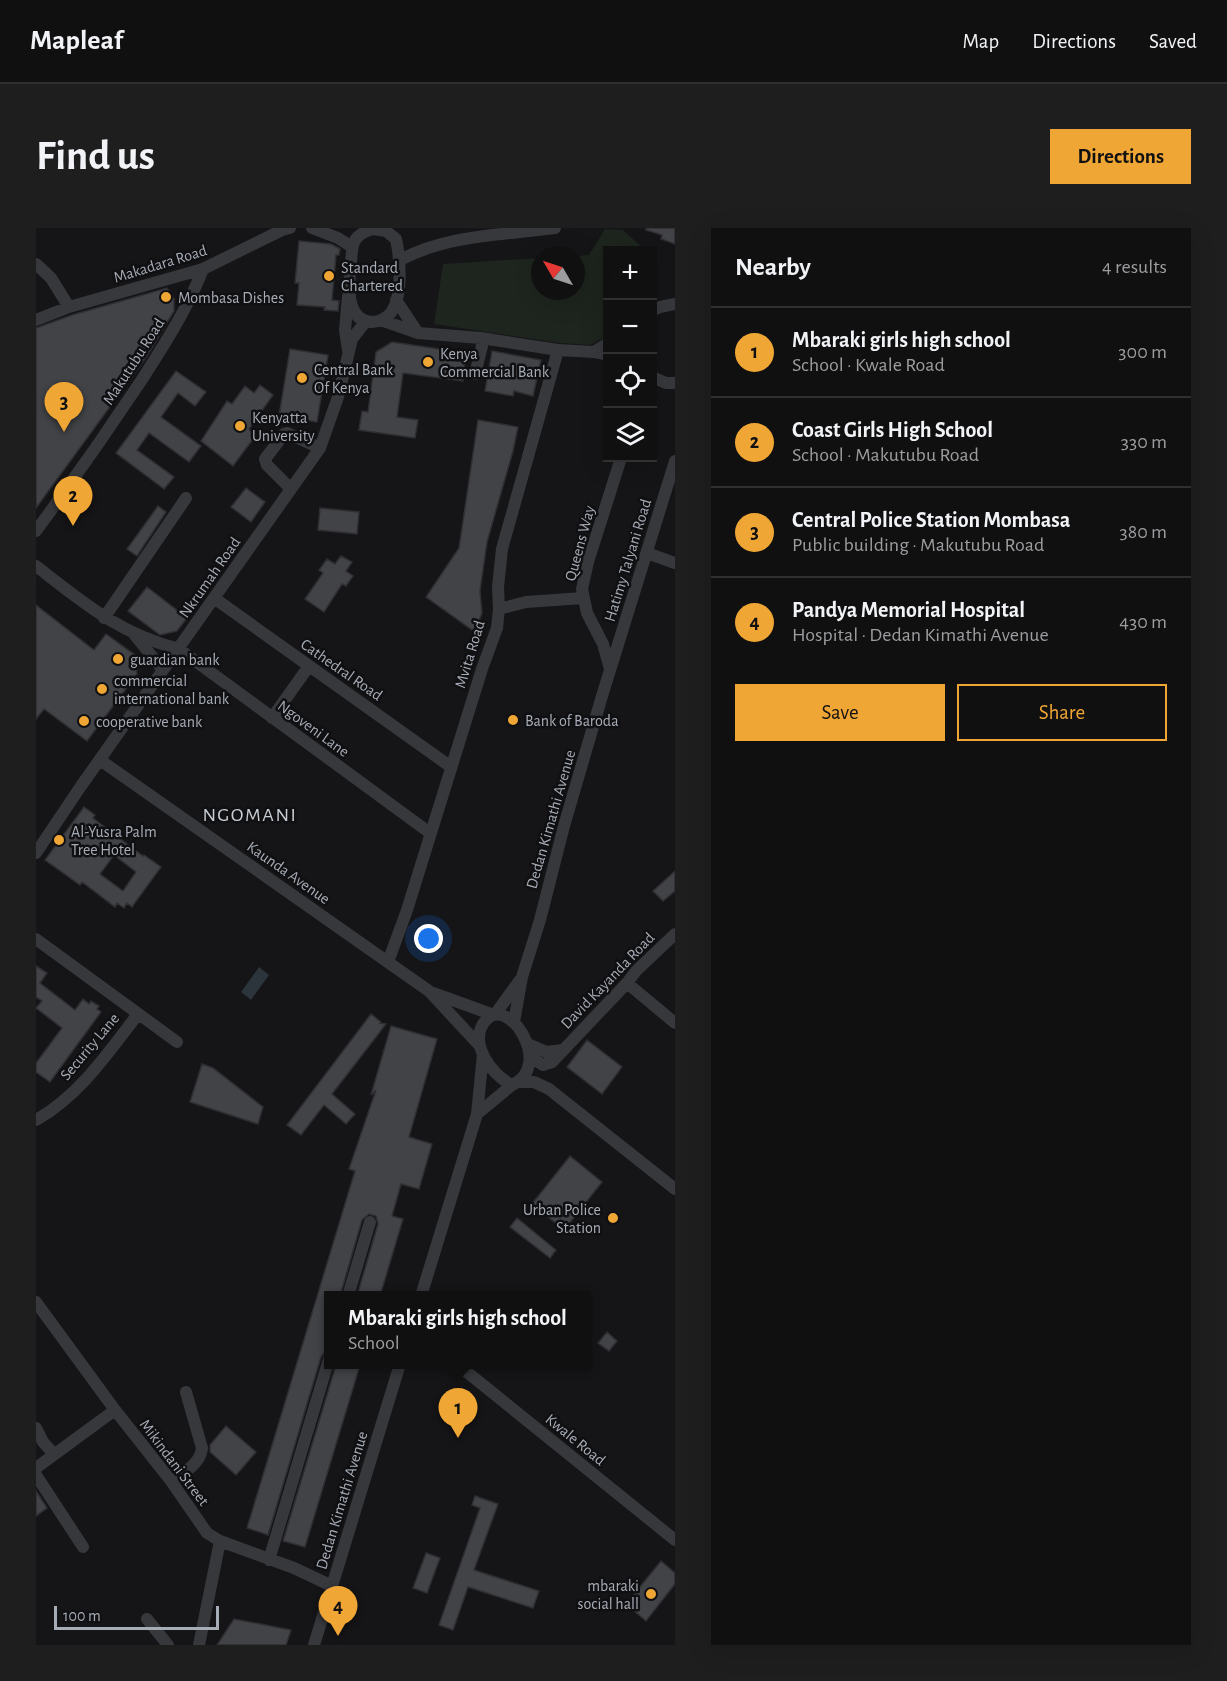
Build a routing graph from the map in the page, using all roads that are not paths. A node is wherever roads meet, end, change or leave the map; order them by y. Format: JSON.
{"nodes":[{"id":1,"x":291,"y":228,"type":"edge"},
{"id":2,"x":313,"y":228,"type":"edge"},
{"id":3,"x":555,"y":228,"type":"edge"},
{"id":4,"x":373,"y":229,"type":"edge"},
{"id":5,"x":356,"y":235,"type":"edge"},
{"id":6,"x":400,"y":261,"type":"junction"},
{"id":7,"x":36,"y":264,"type":"edge"},
{"id":8,"x":203,"y":269,"type":"junction"},
{"id":9,"x":180,"y":277,"type":"junction"},
{"id":10,"x":348,"y":293,"type":"junction"},
{"id":11,"x":193,"y":296,"type":"junction"},
{"id":12,"x":396,"y":300,"type":"junction"},
{"id":13,"x":675,"y":304,"type":"edge"},
{"id":14,"x":69,"y":307,"type":"junction"},
{"id":15,"x":657,"y":308,"type":"edge"},
{"id":16,"x":36,"y":320,"type":"edge"},
{"id":17,"x":381,"y":320,"type":"junction"},
{"id":18,"x":366,"y":321,"type":"junction"},
{"id":19,"x":418,"y":333,"type":"junction"},
{"id":20,"x":481,"y":338,"type":"junction"},
{"id":21,"x":603,"y":346,"type":"edge"},
{"id":22,"x":558,"y":350,"type":"junction"},
{"id":23,"x":348,"y":351,"type":"junction"},
{"id":24,"x":594,"y":352,"type":"junction"},
{"id":25,"x":603,"y":354,"type":"edge"},
{"id":26,"x":475,"y":374,"type":"dead end"},
{"id":27,"x":657,"y":379,"type":"edge"},
{"id":28,"x":675,"y":383,"type":"edge"},
{"id":29,"x":320,"y":448,"type":"junction"},
{"id":30,"x":675,"y":461,"type":"edge"},
{"id":31,"x":620,"y":462,"type":"edge"},
{"id":32,"x":291,"y":489,"type":"junction"},
{"id":33,"x":186,"y":498,"type":"dead end"},
{"id":34,"x":36,"y":531,"type":"edge"},
{"id":35,"x":646,"y":553,"type":"junction"},
{"id":36,"x":675,"y":562,"type":"edge"},
{"id":37,"x":36,"y":566,"type":"edge"},
{"id":38,"x":214,"y":598,"type":"junction"},
{"id":39,"x":583,"y":598,"type":"junction"},
{"id":40,"x":499,"y":609,"type":"junction"},
{"id":41,"x":104,"y":618,"type":"junction"},
{"id":42,"x":624,"y":624,"type":"junction"},
{"id":43,"x":597,"y":632,"type":"junction"},
{"id":44,"x":134,"y":633,"type":"junction"},
{"id":45,"x":179,"y":649,"type":"junction"},
{"id":46,"x":309,"y":666,"type":"junction"},
{"id":47,"x":163,"y":670,"type":"junction"},
{"id":48,"x":611,"y":670,"type":"junction"},
{"id":49,"x":272,"y":718,"type":"junction"},
{"id":50,"x":100,"y":760,"type":"junction"},
{"id":51,"x":452,"y":767,"type":"junction"},
{"id":52,"x":430,"y":833,"type":"junction"},
{"id":53,"x":41,"y":840,"type":"edge"},
{"id":54,"x":36,"y":853,"type":"edge"},
{"id":55,"x":675,"y":934,"type":"edge"},
{"id":56,"x":36,"y":939,"type":"edge"},
{"id":57,"x":388,"y":962,"type":"junction"},
{"id":58,"x":522,"y":977,"type":"junction"},
{"id":59,"x":627,"y":983,"type":"junction"},
{"id":60,"x":429,"y":991,"type":"junction"},
{"id":61,"x":138,"y":1014,"type":"junction"},
{"id":62,"x":493,"y":1014,"type":"junction"},
{"id":63,"x":514,"y":1022,"type":"junction"},
{"id":64,"x":675,"y":1023,"type":"edge"},
{"id":65,"x":177,"y":1042,"type":"dead end"},
{"id":66,"x":528,"y":1044,"type":"junction"},
{"id":67,"x":481,"y":1050,"type":"junction"},
{"id":68,"x":564,"y":1050,"type":"junction"},
{"id":69,"x":530,"y":1059,"type":"junction"},
{"id":70,"x":515,"y":1083,"type":"junction"},
{"id":71,"x":566,"y":1100,"type":"junction"},
{"id":72,"x":477,"y":1114,"type":"junction"},
{"id":73,"x":36,"y":1120,"type":"edge"},
{"id":74,"x":675,"y":1189,"type":"edge"},
{"id":75,"x":370,"y":1222,"type":"dead end"},
{"id":76,"x":349,"y":1291,"type":"edge"},
{"id":77,"x":423,"y":1291,"type":"edge"},
{"id":78,"x":36,"y":1302,"type":"edge"},
{"id":79,"x":326,"y":1369,"type":"edge"},
{"id":80,"x":399,"y":1369,"type":"edge"},
{"id":81,"x":461,"y":1369,"type":"edge"},
{"id":82,"x":186,"y":1392,"type":"dead end"},
{"id":83,"x":115,"y":1410,"type":"junction"},
{"id":84,"x":36,"y":1428,"type":"edge"},
{"id":85,"x":54,"y":1454,"type":"junction"},
{"id":86,"x":36,"y":1468,"type":"edge"},
{"id":87,"x":36,"y":1475,"type":"edge"},
{"id":88,"x":171,"y":1481,"type":"junction"},
{"id":89,"x":675,"y":1540,"type":"edge"},
{"id":90,"x":220,"y":1541,"type":"junction"},
{"id":91,"x":83,"y":1547,"type":"dead end"},
{"id":92,"x":269,"y":1560,"type":"junction"},
{"id":93,"x":332,"y":1586,"type":"junction"},
{"id":94,"x":147,"y":1619,"type":"dead end"},
{"id":95,"x":168,"y":1645,"type":"edge"},
{"id":96,"x":199,"y":1645,"type":"edge"},
{"id":97,"x":314,"y":1645,"type":"edge"}],
"edges":[{"from":1,"to":8,"type":"street","name":"Makadara Road"},
{"from":2,"to":5,"type":"street"},
{"from":3,"to":6,"type":"street"},
{"from":4,"to":5,"type":"street"},
{"from":4,"to":6,"type":"street"},
{"from":5,"to":10,"type":"street"},
{"from":6,"to":12,"type":"street"},
{"from":7,"to":14,"type":"street"},
{"from":8,"to":9,"type":"street","name":"Makadara Road"},
{"from":8,"to":11,"type":"street","name":"Makutubu Road"},
{"from":9,"to":11,"type":"street"},
{"from":9,"to":14,"type":"street","name":"Makadara Road"},
{"from":10,"to":18,"type":"street"},
{"from":10,"to":23,"type":"street"},
{"from":11,"to":34,"type":"street","name":"Makutubu Road"},
{"from":12,"to":17,"type":"street"},
{"from":12,"to":19,"type":"street"},
{"from":13,"to":15,"type":"street"},
{"from":14,"to":16,"type":"street","name":"Makadara Road"},
{"from":17,"to":18,"type":"street"},
{"from":17,"to":19,"type":"street"},
{"from":18,"to":23,"type":"street","name":"Nkrumah Road"},
{"from":19,"to":20,"type":"street"},
{"from":20,"to":22,"type":"street"},
{"from":20,"to":26,"type":"street"},
{"from":21,"to":24,"type":"street"},
{"from":22,"to":24,"type":"street"},
{"from":22,"to":40,"type":"street","name":"Mvita Road"},
{"from":23,"to":29,"type":"street","name":"Nkrumah Road"},
{"from":24,"to":25,"type":"street"},
{"from":27,"to":28,"type":"street"},
{"from":29,"to":32,"type":"street","name":"Nkrumah Road"},
{"from":29,"to":32,"type":"street"},
{"from":30,"to":35,"type":"street","name":"Hatimy Talyani Road"},
{"from":31,"to":39,"type":"street","name":"Queens Way"},
{"from":32,"to":38,"type":"street","name":"Nkrumah Road"},
{"from":33,"to":41,"type":"street"},
{"from":35,"to":36,"type":"street"},
{"from":35,"to":42,"type":"street","name":"Hatimy Talyani Road"},
{"from":37,"to":41,"type":"street","name":"Ngoveni Lane"},
{"from":38,"to":45,"type":"street","name":"Nkrumah Road"},
{"from":38,"to":46,"type":"street","name":"Cathedral Road"},
{"from":39,"to":40,"type":"street"},
{"from":39,"to":43,"type":"street","name":"Queens Way"},
{"from":40,"to":51,"type":"street","name":"Mvita Road"},
{"from":41,"to":44,"type":"street","name":"Ngoveni Lane"},
{"from":42,"to":43,"type":"street"},
{"from":42,"to":48,"type":"street","name":"Hatimy Talyani Road"},
{"from":43,"to":48,"type":"street","name":"Queens Way"},
{"from":44,"to":45,"type":"street","name":"Ngoveni Lane"},
{"from":44,"to":47,"type":"street"},
{"from":45,"to":47,"type":"street","name":"Nkrumah Road"},
{"from":45,"to":49,"type":"street","name":"Ngoveni Lane"},
{"from":46,"to":49,"type":"street"},
{"from":46,"to":51,"type":"street","name":"Cathedral Road"},
{"from":47,"to":50,"type":"street","name":"Nkrumah Road"},
{"from":48,"to":58,"type":"street","name":"Dedan Kimathi Avenue"},
{"from":49,"to":52,"type":"street","name":"Ngoveni Lane"},
{"from":50,"to":53,"type":"street","name":"Nkrumah Road"},
{"from":50,"to":57,"type":"street","name":"Kaunda Avenue"},
{"from":51,"to":52,"type":"street","name":"Mvita Road"},
{"from":52,"to":57,"type":"street","name":"Mvita Road"},
{"from":53,"to":54,"type":"street","name":"Nkrumah Road"},
{"from":55,"to":59,"type":"street","name":"David Kayanda Road"},
{"from":56,"to":61,"type":"street"},
{"from":57,"to":60,"type":"street","name":"Kaunda Avenue"},
{"from":58,"to":62,"type":"street","name":"Dedan Kimathi Avenue"},
{"from":58,"to":63,"type":"street","name":"Dedan Kimathi Avenue"},
{"from":59,"to":64,"type":"street"},
{"from":59,"to":68,"type":"street","name":"David Kayanda Road"},
{"from":60,"to":62,"type":"street"},
{"from":60,"to":67,"type":"street"},
{"from":61,"to":65,"type":"street"},
{"from":61,"to":73,"type":"street","name":"Security Lane"},
{"from":62,"to":63,"type":"street"},
{"from":62,"to":67,"type":"street"},
{"from":63,"to":66,"type":"street"},
{"from":66,"to":68,"type":"street","name":"David Kayanda Road"},
{"from":66,"to":69,"type":"street"},
{"from":67,"to":70,"type":"street"},
{"from":67,"to":72,"type":"street"},
{"from":68,"to":69,"type":"street","name":"David Kayanda Road"},
{"from":69,"to":70,"type":"street"},
{"from":69,"to":71,"type":"street"},
{"from":70,"to":71,"type":"street"},
{"from":70,"to":72,"type":"street"},
{"from":71,"to":74,"type":"street"},
{"from":72,"to":77,"type":"street"},
{"from":75,"to":76,"type":"street"},
{"from":78,"to":83,"type":"street","name":"Mikindani Street"},
{"from":79,"to":92,"type":"street"},
{"from":80,"to":93,"type":"street","name":"Dedan Kimathi Avenue"},
{"from":81,"to":89,"type":"street","name":"Kwale Road"},
{"from":82,"to":88,"type":"street"},
{"from":83,"to":85,"type":"street"},
{"from":83,"to":88,"type":"street","name":"Mikindani Street"},
{"from":84,"to":85,"type":"street"},
{"from":85,"to":86,"type":"street"},
{"from":87,"to":91,"type":"street"},
{"from":88,"to":90,"type":"street","name":"Mikindani Street"},
{"from":90,"to":92,"type":"street","name":"Mikindani Street"},
{"from":90,"to":96,"type":"street"},
{"from":92,"to":93,"type":"street","name":"Mikindani Street"},
{"from":93,"to":97,"type":"street","name":"Dedan Kimathi Avenue"},
{"from":94,"to":95,"type":"street"}]}
